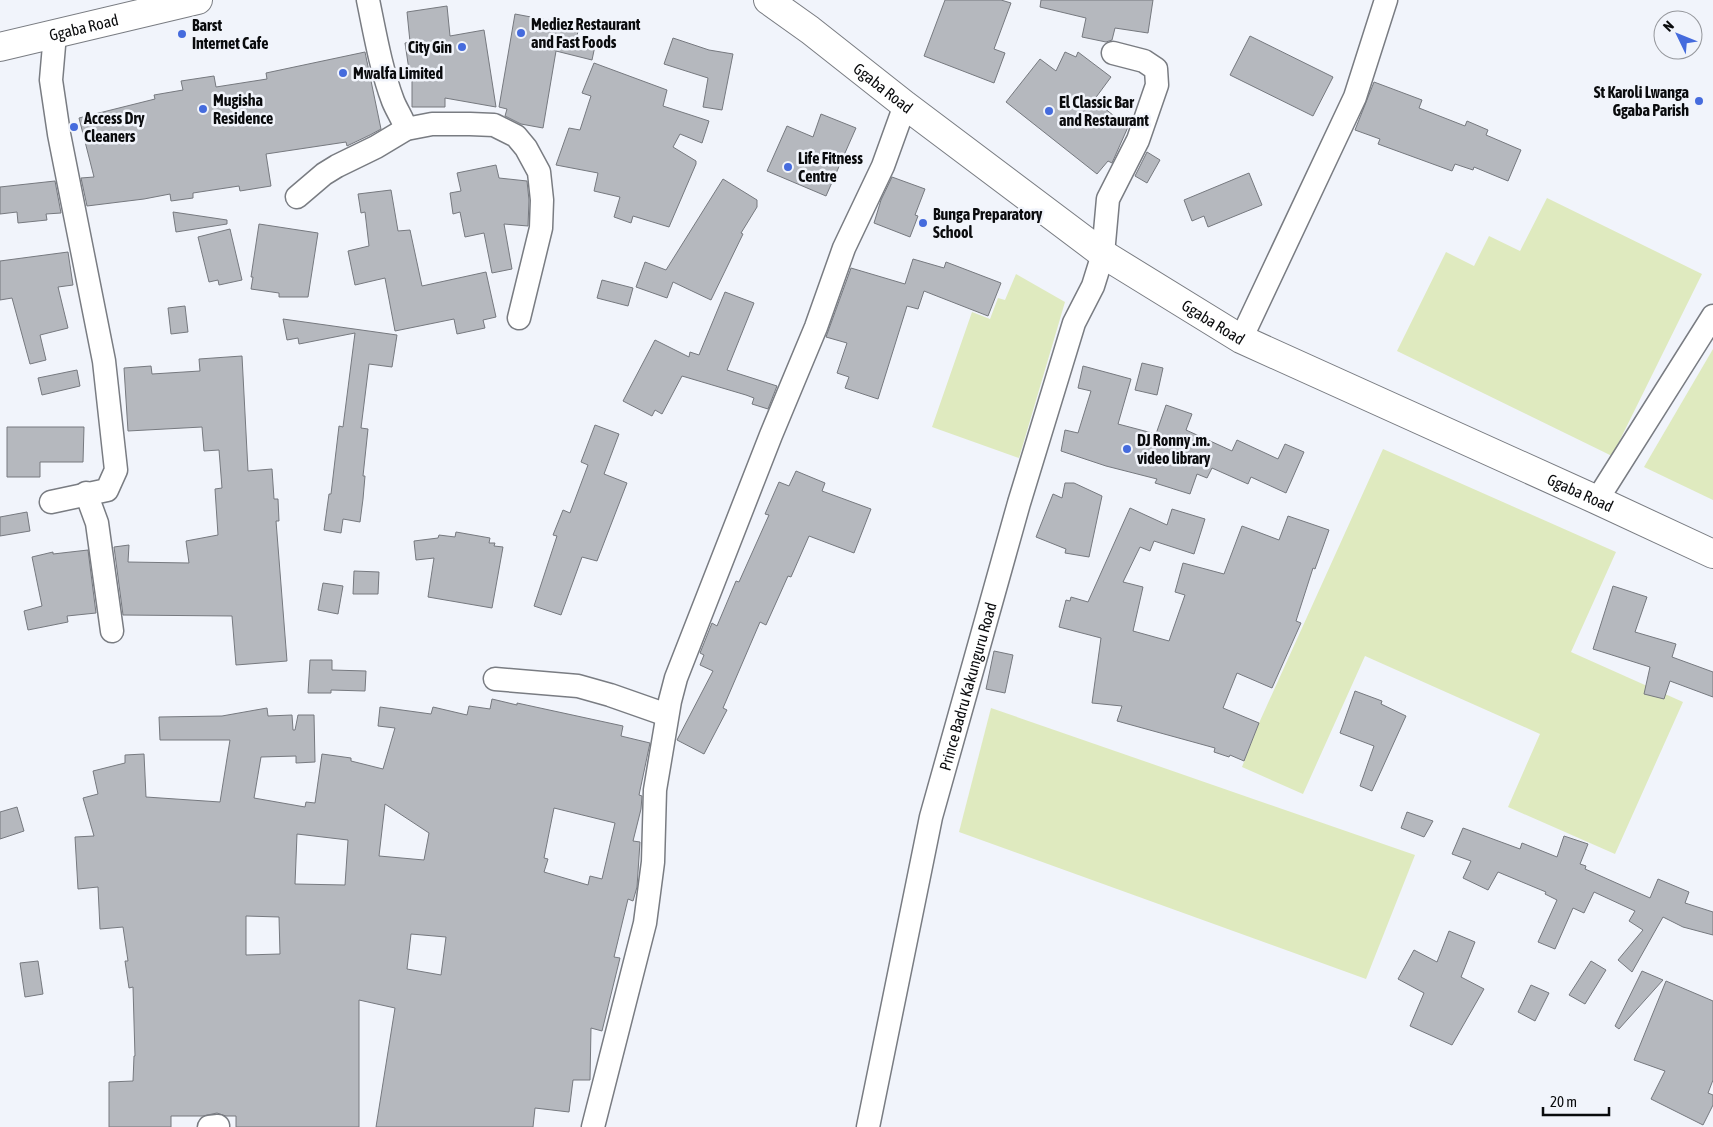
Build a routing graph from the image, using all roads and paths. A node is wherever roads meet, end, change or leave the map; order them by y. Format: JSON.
{"nodes":[{"id":1,"x":198,"y":0,"type":"edge"},
{"id":2,"x":368,"y":0,"type":"edge"},
{"id":3,"x":768,"y":0,"type":"edge"},
{"id":4,"x":1386,"y":0,"type":"edge"},
{"id":5,"x":55,"y":34,"type":"junction"},
{"id":6,"x":0,"y":47,"type":"edge"},
{"id":7,"x":1113,"y":53,"type":"dead end"},
{"id":8,"x":905,"y":105,"type":"junction"},
{"id":9,"x":406,"y":129,"type":"junction"},
{"id":10,"x":297,"y":197,"type":"dead end"},
{"id":11,"x":1103,"y":254,"type":"junction"},
{"id":12,"x":1713,"y":316,"type":"edge"},
{"id":13,"x":519,"y":318,"type":"dead end"},
{"id":14,"x":1241,"y":339,"type":"junction"},
{"id":15,"x":86,"y":493,"type":"junction"},
{"id":16,"x":1597,"y":500,"type":"junction"},
{"id":17,"x":51,"y":502,"type":"dead end"},
{"id":18,"x":1713,"y":554,"type":"edge"},
{"id":19,"x":112,"y":631,"type":"dead end"},
{"id":20,"x":496,"y":678,"type":"dead end"},
{"id":21,"x":667,"y":716,"type":"junction"},
{"id":22,"x":592,"y":1127,"type":"edge"},
{"id":23,"x":868,"y":1127,"type":"edge"}],
"edges":[{"from":1,"to":5,"type":"main road","name":"Ggaba Road"},
{"from":2,"to":9,"type":"street"},
{"from":3,"to":8,"type":"main road","name":"Ggaba Road"},
{"from":4,"to":14,"type":"street"},
{"from":5,"to":6,"type":"main road","name":"Ggaba Road"},
{"from":5,"to":15,"type":"street"},
{"from":7,"to":11,"type":"street","name":"Prince Badru Kakunguru Road"},
{"from":8,"to":11,"type":"main road","name":"Ggaba Road"},
{"from":8,"to":21,"type":"street"},
{"from":9,"to":10,"type":"street"},
{"from":9,"to":13,"type":"street"},
{"from":11,"to":14,"type":"main road","name":"Ggaba Road"},
{"from":11,"to":23,"type":"street","name":"Prince Badru Kakunguru Road"},
{"from":12,"to":16,"type":"street"},
{"from":14,"to":16,"type":"main road","name":"Ggaba Road"},
{"from":15,"to":17,"type":"street"},
{"from":15,"to":19,"type":"street"},
{"from":16,"to":18,"type":"main road","name":"Ggaba Road"},
{"from":20,"to":21,"type":"street"},
{"from":21,"to":22,"type":"street"}]}
